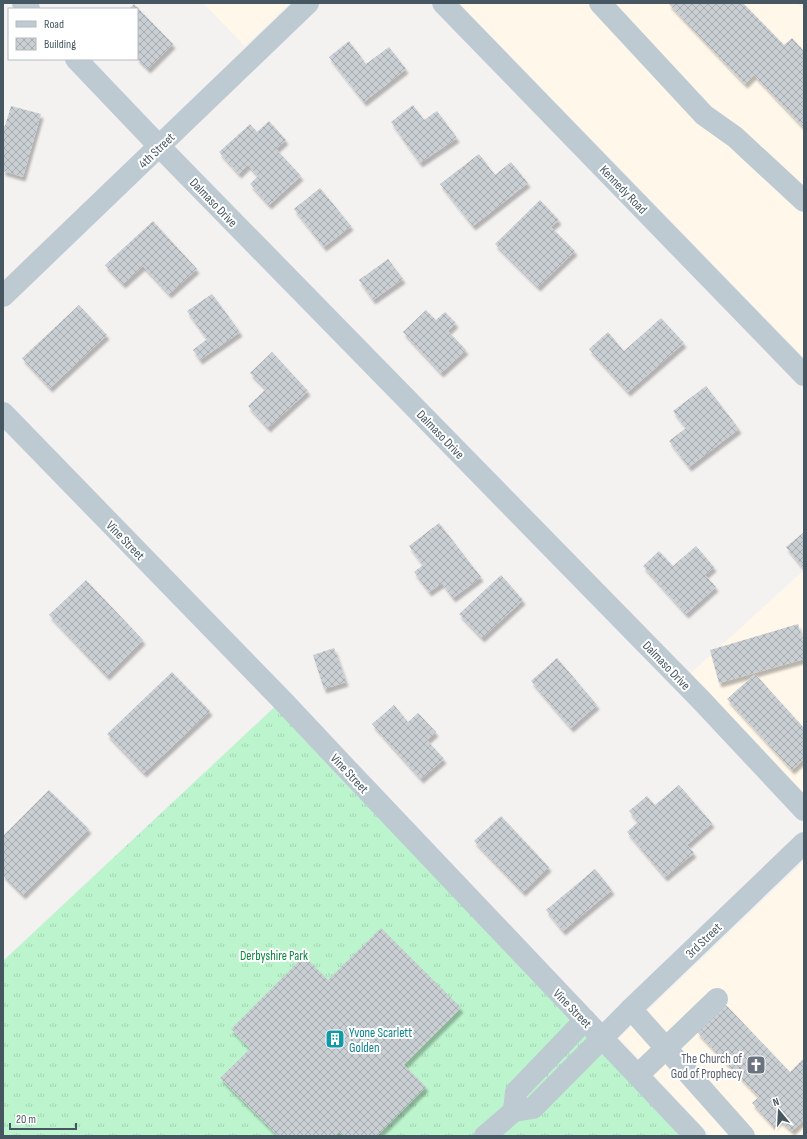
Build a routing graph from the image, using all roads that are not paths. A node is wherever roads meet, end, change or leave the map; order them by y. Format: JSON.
{"nodes":[{"id":1,"x":308,"y":3,"type":"edge"},
{"id":2,"x":443,"y":3,"type":"edge"},
{"id":3,"x":600,"y":3,"type":"edge"},
{"id":4,"x":77,"y":60,"type":"edge"},
{"id":5,"x":159,"y":146,"type":"junction"},
{"id":6,"x":804,"y":201,"type":"edge"},
{"id":7,"x":3,"y":296,"type":"edge"},
{"id":8,"x":804,"y":374,"type":"edge"},
{"id":9,"x":3,"y":413,"type":"edge"},
{"id":10,"x":804,"y":810,"type":"edge"},
{"id":11,"x":804,"y":843,"type":"edge"},
{"id":12,"x":718,"y":999,"type":"dead end"},
{"id":13,"x":631,"y":1008,"type":"junction"},
{"id":14,"x":585,"y":1020,"type":"junction"},
{"id":15,"x":602,"y":1037,"type":"junction"},
{"id":16,"x":666,"y":1048,"type":"junction"},
{"id":17,"x":638,"y":1075,"type":"junction"},
{"id":18,"x":514,"y":1111,"type":"junction"},
{"id":19,"x":485,"y":1136,"type":"edge"},
{"id":20,"x":695,"y":1136,"type":"edge"},
{"id":21,"x":744,"y":1136,"type":"edge"}],
"edges":[{"from":1,"to":5,"type":"street","name":"4th Street"},
{"from":2,"to":8,"type":"street","name":"Kennedy Road"},
{"from":3,"to":6,"type":"street"},
{"from":4,"to":5,"type":"street","name":"Dalmaso Drive"},
{"from":5,"to":7,"type":"street","name":"4th Street"},
{"from":5,"to":10,"type":"street","name":"Dalmaso Drive"},
{"from":9,"to":14,"type":"street","name":"Vine Street"},
{"from":11,"to":13,"type":"street","name":"3rd Street"},
{"from":12,"to":16,"type":"street"},
{"from":13,"to":15,"type":"street","name":"3rd Street"},
{"from":13,"to":16,"type":"street"},
{"from":14,"to":15,"type":"street","name":"Vine Street"},
{"from":14,"to":18,"type":"street"},
{"from":15,"to":17,"type":"street","name":"Vine Street"},
{"from":15,"to":18,"type":"street","name":"3rd Street"},
{"from":16,"to":17,"type":"street"},
{"from":16,"to":21,"type":"street"},
{"from":17,"to":20,"type":"street","name":"Vine Street"},
{"from":18,"to":19,"type":"street"}]}
